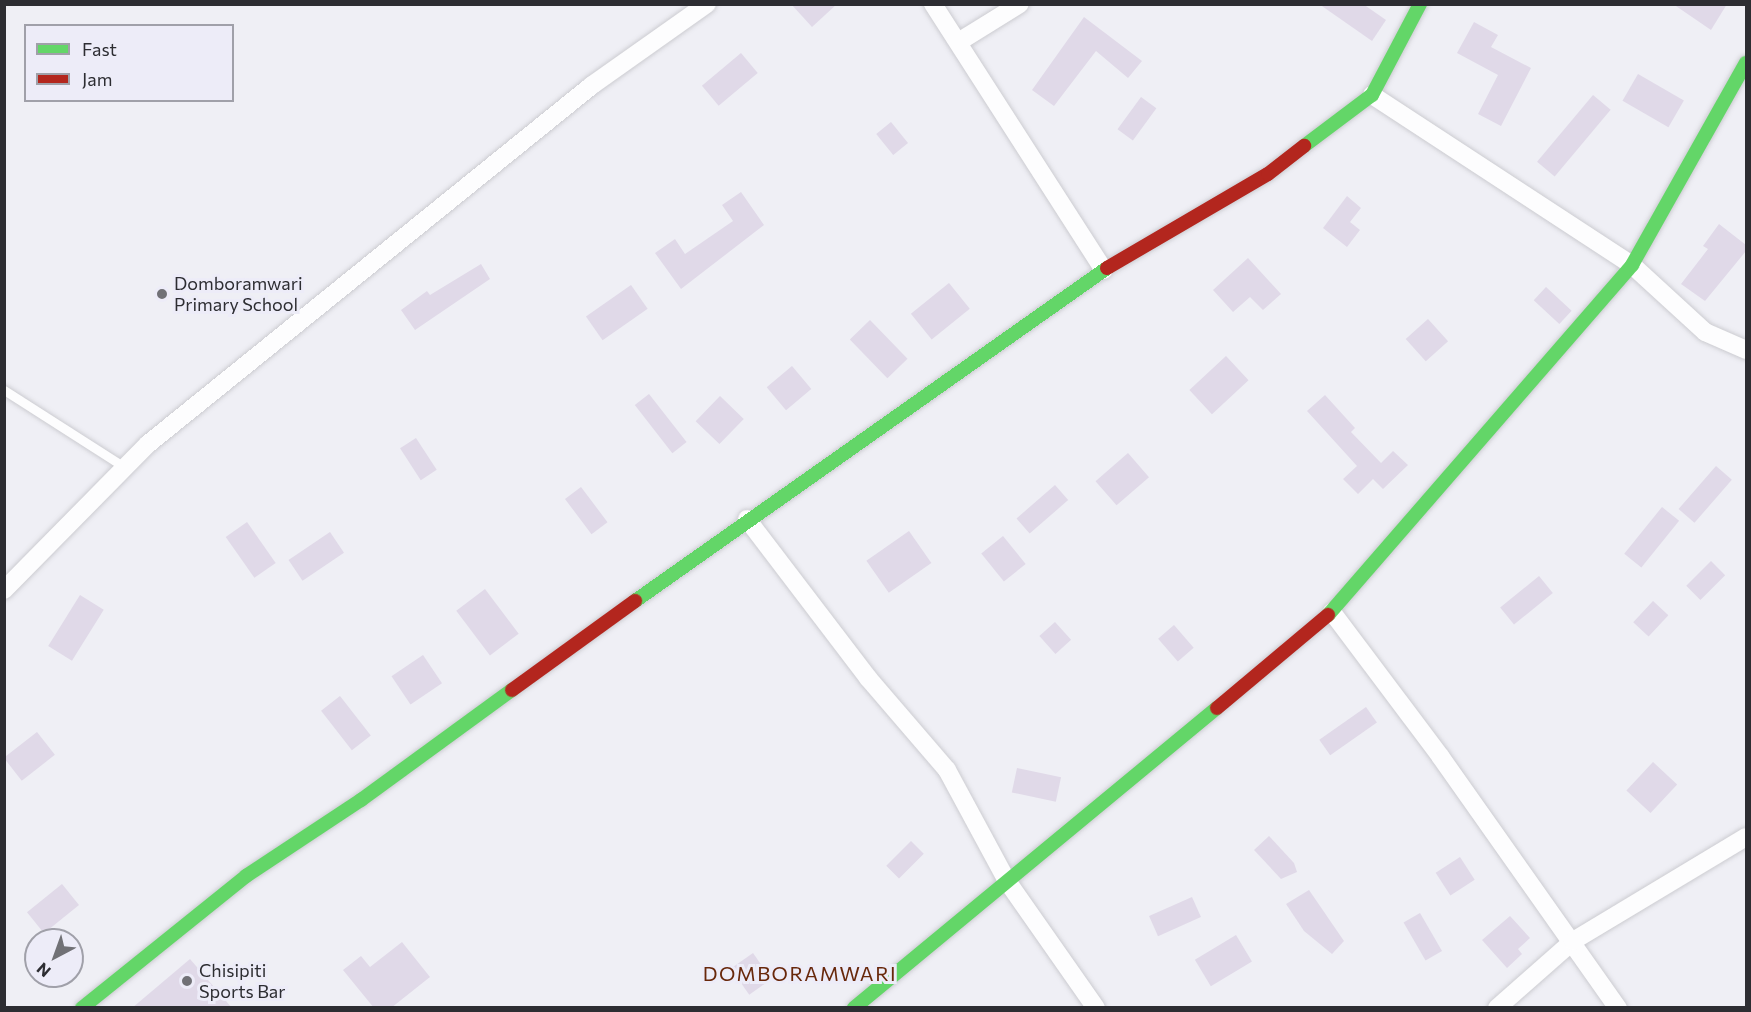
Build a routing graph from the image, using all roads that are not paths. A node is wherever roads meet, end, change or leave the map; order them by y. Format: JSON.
{"nodes":[{"id":1,"x":707,"y":4,"type":"edge"},
{"id":2,"x":933,"y":4,"type":"edge"},
{"id":3,"x":1020,"y":4,"type":"edge"},
{"id":4,"x":1420,"y":4,"type":"edge"},
{"id":5,"x":960,"y":41,"type":"junction"},
{"id":6,"x":1746,"y":63,"type":"edge"},
{"id":7,"x":1372,"y":95,"type":"junction"},
{"id":8,"x":1632,"y":265,"type":"junction"},
{"id":9,"x":1104,"y":270,"type":"junction"},
{"id":10,"x":1746,"y":350,"type":"edge"},
{"id":11,"x":4,"y":390,"type":"edge"},
{"id":12,"x":123,"y":466,"type":"junction"},
{"id":13,"x":747,"y":519,"type":"junction"},
{"id":14,"x":4,"y":590,"type":"edge"},
{"id":15,"x":1332,"y":612,"type":"junction"},
{"id":16,"x":1746,"y":837,"type":"edge"},
{"id":17,"x":1007,"y":881,"type":"junction"},
{"id":18,"x":1573,"y":941,"type":"junction"},
{"id":19,"x":82,"y":1008,"type":"edge"},
{"id":20,"x":854,"y":1008,"type":"edge"},
{"id":21,"x":1096,"y":1008,"type":"edge"},
{"id":22,"x":1497,"y":1008,"type":"edge"},
{"id":23,"x":1618,"y":1008,"type":"edge"}],
"edges":[{"from":1,"to":12,"type":"street"},
{"from":2,"to":5,"type":"street"},
{"from":3,"to":5,"type":"street"},
{"from":4,"to":7,"type":"street"},
{"from":5,"to":9,"type":"street"},
{"from":6,"to":8,"type":"street"},
{"from":7,"to":8,"type":"street"},
{"from":7,"to":9,"type":"street"},
{"from":8,"to":10,"type":"street"},
{"from":8,"to":15,"type":"street"},
{"from":9,"to":13,"type":"street"},
{"from":11,"to":12,"type":"lane"},
{"from":12,"to":14,"type":"street"},
{"from":13,"to":17,"type":"street"},
{"from":13,"to":19,"type":"street"},
{"from":15,"to":17,"type":"street"},
{"from":15,"to":18,"type":"street"},
{"from":16,"to":18,"type":"street"},
{"from":17,"to":20,"type":"street"},
{"from":17,"to":21,"type":"street"},
{"from":18,"to":22,"type":"street"},
{"from":18,"to":23,"type":"street"}]}
